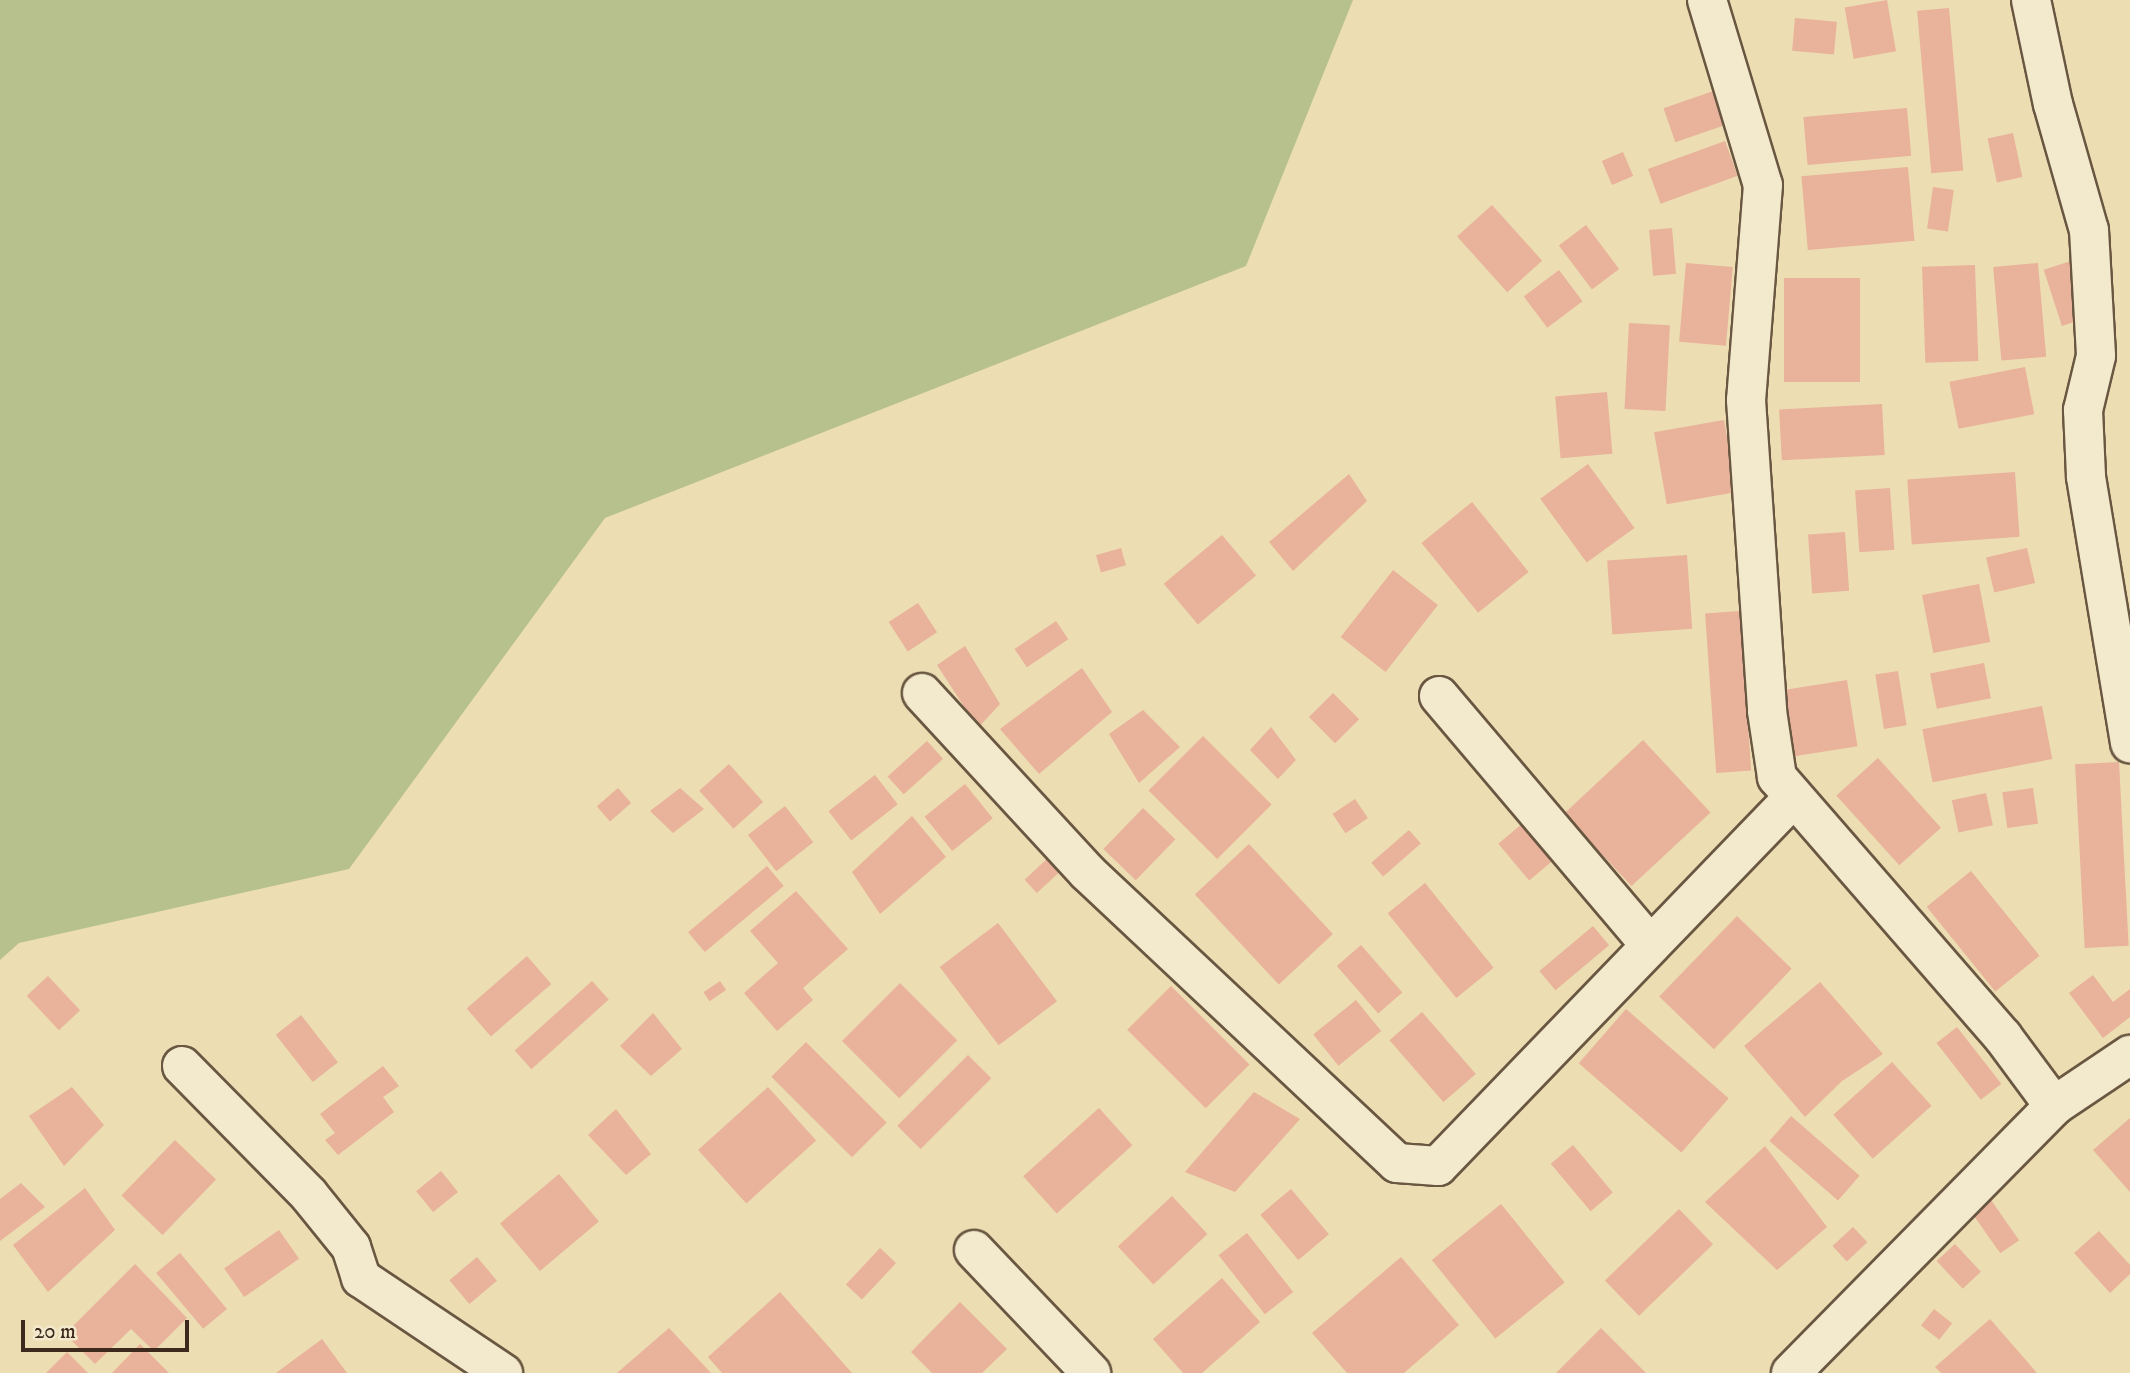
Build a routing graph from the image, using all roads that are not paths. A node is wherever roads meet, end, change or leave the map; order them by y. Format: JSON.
{"nodes":[{"id":1,"x":1707,"y":0,"type":"edge"},
{"id":2,"x":2031,"y":0,"type":"edge"},
{"id":3,"x":922,"y":693,"type":"dead end"},
{"id":4,"x":1439,"y":696,"type":"dead end"},
{"id":5,"x":2130,"y":743,"type":"edge"},
{"id":6,"x":1791,"y":799,"type":"junction"},
{"id":7,"x":1650,"y":945,"type":"junction"},
{"id":8,"x":2130,"y":1055,"type":"edge"},
{"id":9,"x":182,"y":1066,"type":"dead end"},
{"id":10,"x":2054,"y":1106,"type":"junction"},
{"id":11,"x":974,"y":1250,"type":"dead end"},
{"id":12,"x":503,"y":1373,"type":"edge"},
{"id":13,"x":1091,"y":1373,"type":"edge"},
{"id":14,"x":1791,"y":1373,"type":"edge"}],
"edges":[{"from":1,"to":6,"type":"street"},
{"from":2,"to":5,"type":"street"},
{"from":3,"to":7,"type":"street"},
{"from":4,"to":7,"type":"street"},
{"from":6,"to":7,"type":"street"},
{"from":6,"to":10,"type":"street"},
{"from":8,"to":10,"type":"street"},
{"from":9,"to":12,"type":"street"},
{"from":10,"to":14,"type":"street"},
{"from":11,"to":13,"type":"street"}]}
